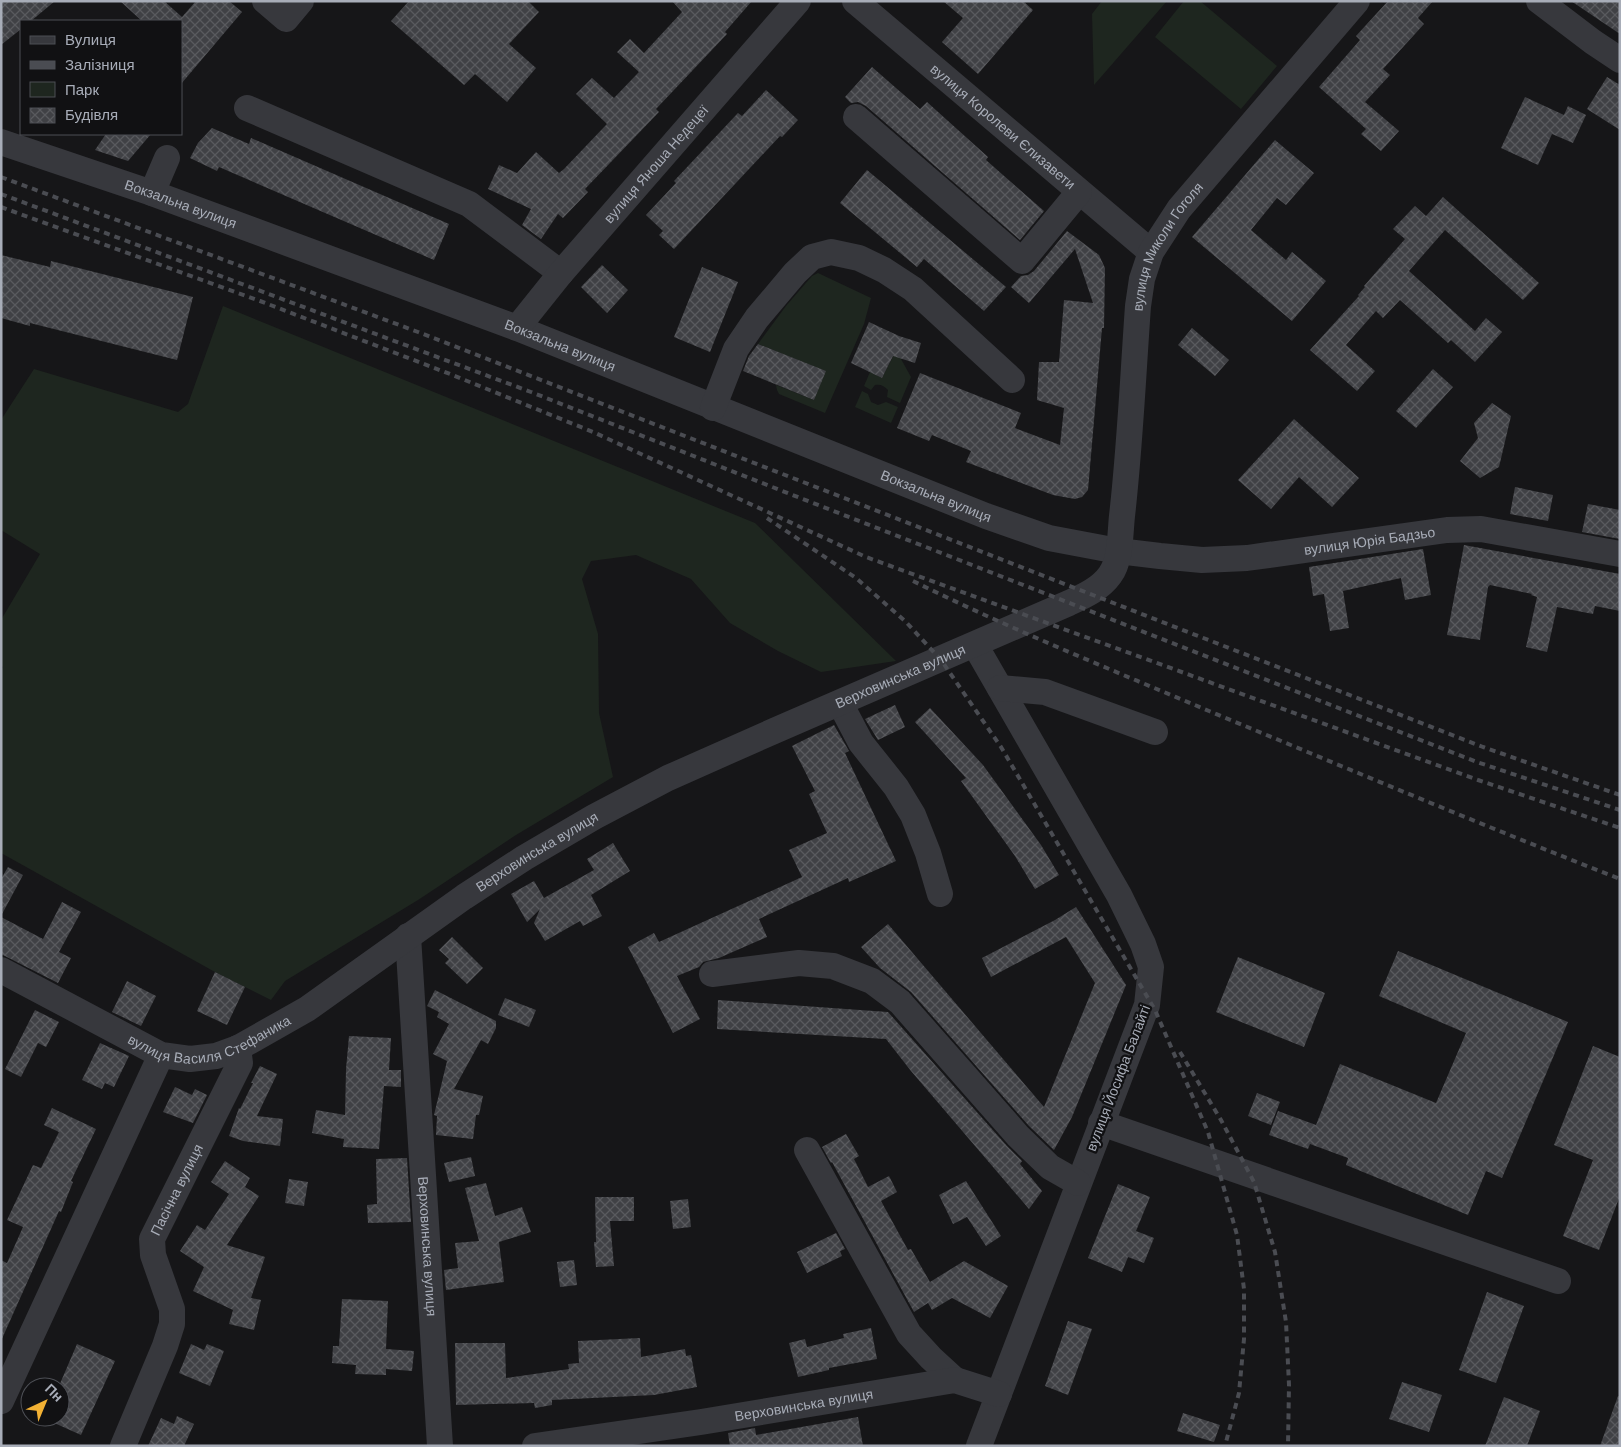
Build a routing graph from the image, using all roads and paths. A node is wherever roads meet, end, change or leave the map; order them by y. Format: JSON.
{"nodes":[{"id":1,"x":265,"y":1,"type":"edge"},
{"id":2,"x":798,"y":1,"type":"edge"},
{"id":3,"x":855,"y":1,"type":"edge"},
{"id":4,"x":1357,"y":1,"type":"edge"},
{"id":5,"x":1539,"y":1,"type":"edge"},
{"id":6,"x":294,"y":10,"type":"edge"},
{"id":7,"x":1620,"y":60,"type":"edge"},
{"id":8,"x":247,"y":108,"type":"dead end"},
{"id":9,"x":856,"y":117,"type":"dead end"},
{"id":10,"x":1,"y":142,"type":"edge"},
{"id":11,"x":167,"y":158,"type":"dead end"},
{"id":12,"x":1079,"y":192,"type":"junction"},
{"id":13,"x":152,"y":193,"type":"junction"},
{"id":14,"x":1150,"y":252,"type":"junction"},
{"id":15,"x":561,"y":274,"type":"junction"},
{"id":16,"x":517,"y":328,"type":"junction"},
{"id":17,"x":1012,"y":380,"type":"dead end"},
{"id":18,"x":713,"y":408,"type":"junction"},
{"id":19,"x":1118,"y":551,"type":"junction"},
{"id":20,"x":1620,"y":554,"type":"edge"},
{"id":21,"x":975,"y":645,"type":"junction"},
{"id":22,"x":1000,"y":688,"type":"junction"},
{"id":23,"x":840,"y":703,"type":"junction"},
{"id":24,"x":1155,"y":732,"type":"dead end"},
{"id":25,"x":940,"y":894,"type":"dead end"},
{"id":26,"x":408,"y":936,"type":"junction"},
{"id":27,"x":1,"y":970,"type":"edge"},
{"id":28,"x":712,"y":974,"type":"dead end"},
{"id":29,"x":238,"y":1048,"type":"junction"},
{"id":30,"x":162,"y":1055,"type":"junction"},
{"id":31,"x":1101,"y":1123,"type":"junction"},
{"id":32,"x":807,"y":1150,"type":"dead end"},
{"id":33,"x":1078,"y":1182,"type":"junction"},
{"id":34,"x":1558,"y":1281,"type":"dead end"},
{"id":35,"x":955,"y":1380,"type":"junction"},
{"id":36,"x":999,"y":1394,"type":"junction"},
{"id":37,"x":1,"y":1401,"type":"edge"},
{"id":38,"x":123,"y":1446,"type":"edge"},
{"id":39,"x":440,"y":1446,"type":"edge"},
{"id":40,"x":535,"y":1446,"type":"edge"},
{"id":41,"x":979,"y":1446,"type":"edge"}],
"edges":[{"from":1,"to":6,"type":"street"},
{"from":2,"to":15,"type":"street","name":"вулиця Яноша Недецеї"},
{"from":3,"to":12,"type":"street","name":"вулиця Королеви Єлизавети"},
{"from":4,"to":14,"type":"street","name":"вулиця Миколи Гоголя"},
{"from":5,"to":7,"type":"street"},
{"from":8,"to":15,"type":"street"},
{"from":9,"to":12,"type":"street"},
{"from":10,"to":13,"type":"street","name":"Вокзальна вулиця"},
{"from":11,"to":13,"type":"street"},
{"from":12,"to":14,"type":"street","name":"вулиця Королеви Єлизавети"},
{"from":13,"to":16,"type":"street","name":"Вокзальна вулиця"},
{"from":14,"to":19,"type":"street","name":"вулиця Миколи Гоголя"},
{"from":15,"to":16,"type":"street","name":"вулиця Яноша Недецеї"},
{"from":16,"to":18,"type":"street","name":"Вокзальна вулиця"},
{"from":17,"to":18,"type":"street"},
{"from":18,"to":19,"type":"street","name":"Вокзальна вулиця"},
{"from":19,"to":20,"type":"street","name":"вулиця Юрія Бадзьо"},
{"from":19,"to":21,"type":"street","name":"Верховинська вулиця"},
{"from":21,"to":22,"type":"street","name":"вулиця Йосифа Балайті"},
{"from":21,"to":23,"type":"street","name":"Верховинська вулиця"},
{"from":22,"to":24,"type":"street"},
{"from":22,"to":31,"type":"street","name":"вулиця Йосифа Балайті"},
{"from":23,"to":25,"type":"street"},
{"from":23,"to":26,"type":"street","name":"Верховинська вулиця"},
{"from":26,"to":29,"type":"street","name":"вулиця Василя Стефаника"},
{"from":26,"to":39,"type":"street","name":"Верховинська вулиця"},
{"from":27,"to":30,"type":"street","name":"вулиця Василя Стефаника"},
{"from":28,"to":33,"type":"street"},
{"from":29,"to":30,"type":"street","name":"вулиця Василя Стефаника"},
{"from":29,"to":38,"type":"street","name":"Пасічна вулиця"},
{"from":30,"to":37,"type":"street"},
{"from":31,"to":33,"type":"street","name":"вулиця Йосифа Балайті"},
{"from":31,"to":34,"type":"street"},
{"from":32,"to":35,"type":"street","name":"Верховинська вулиця"},
{"from":33,"to":36,"type":"street","name":"вулиця Йосифа Балайті"},
{"from":35,"to":36,"type":"street","name":"Верховинська вулиця"},
{"from":35,"to":40,"type":"street","name":"Верховинська вулиця"},
{"from":36,"to":41,"type":"street","name":"вулиця Йосифа Балайті"}]}
